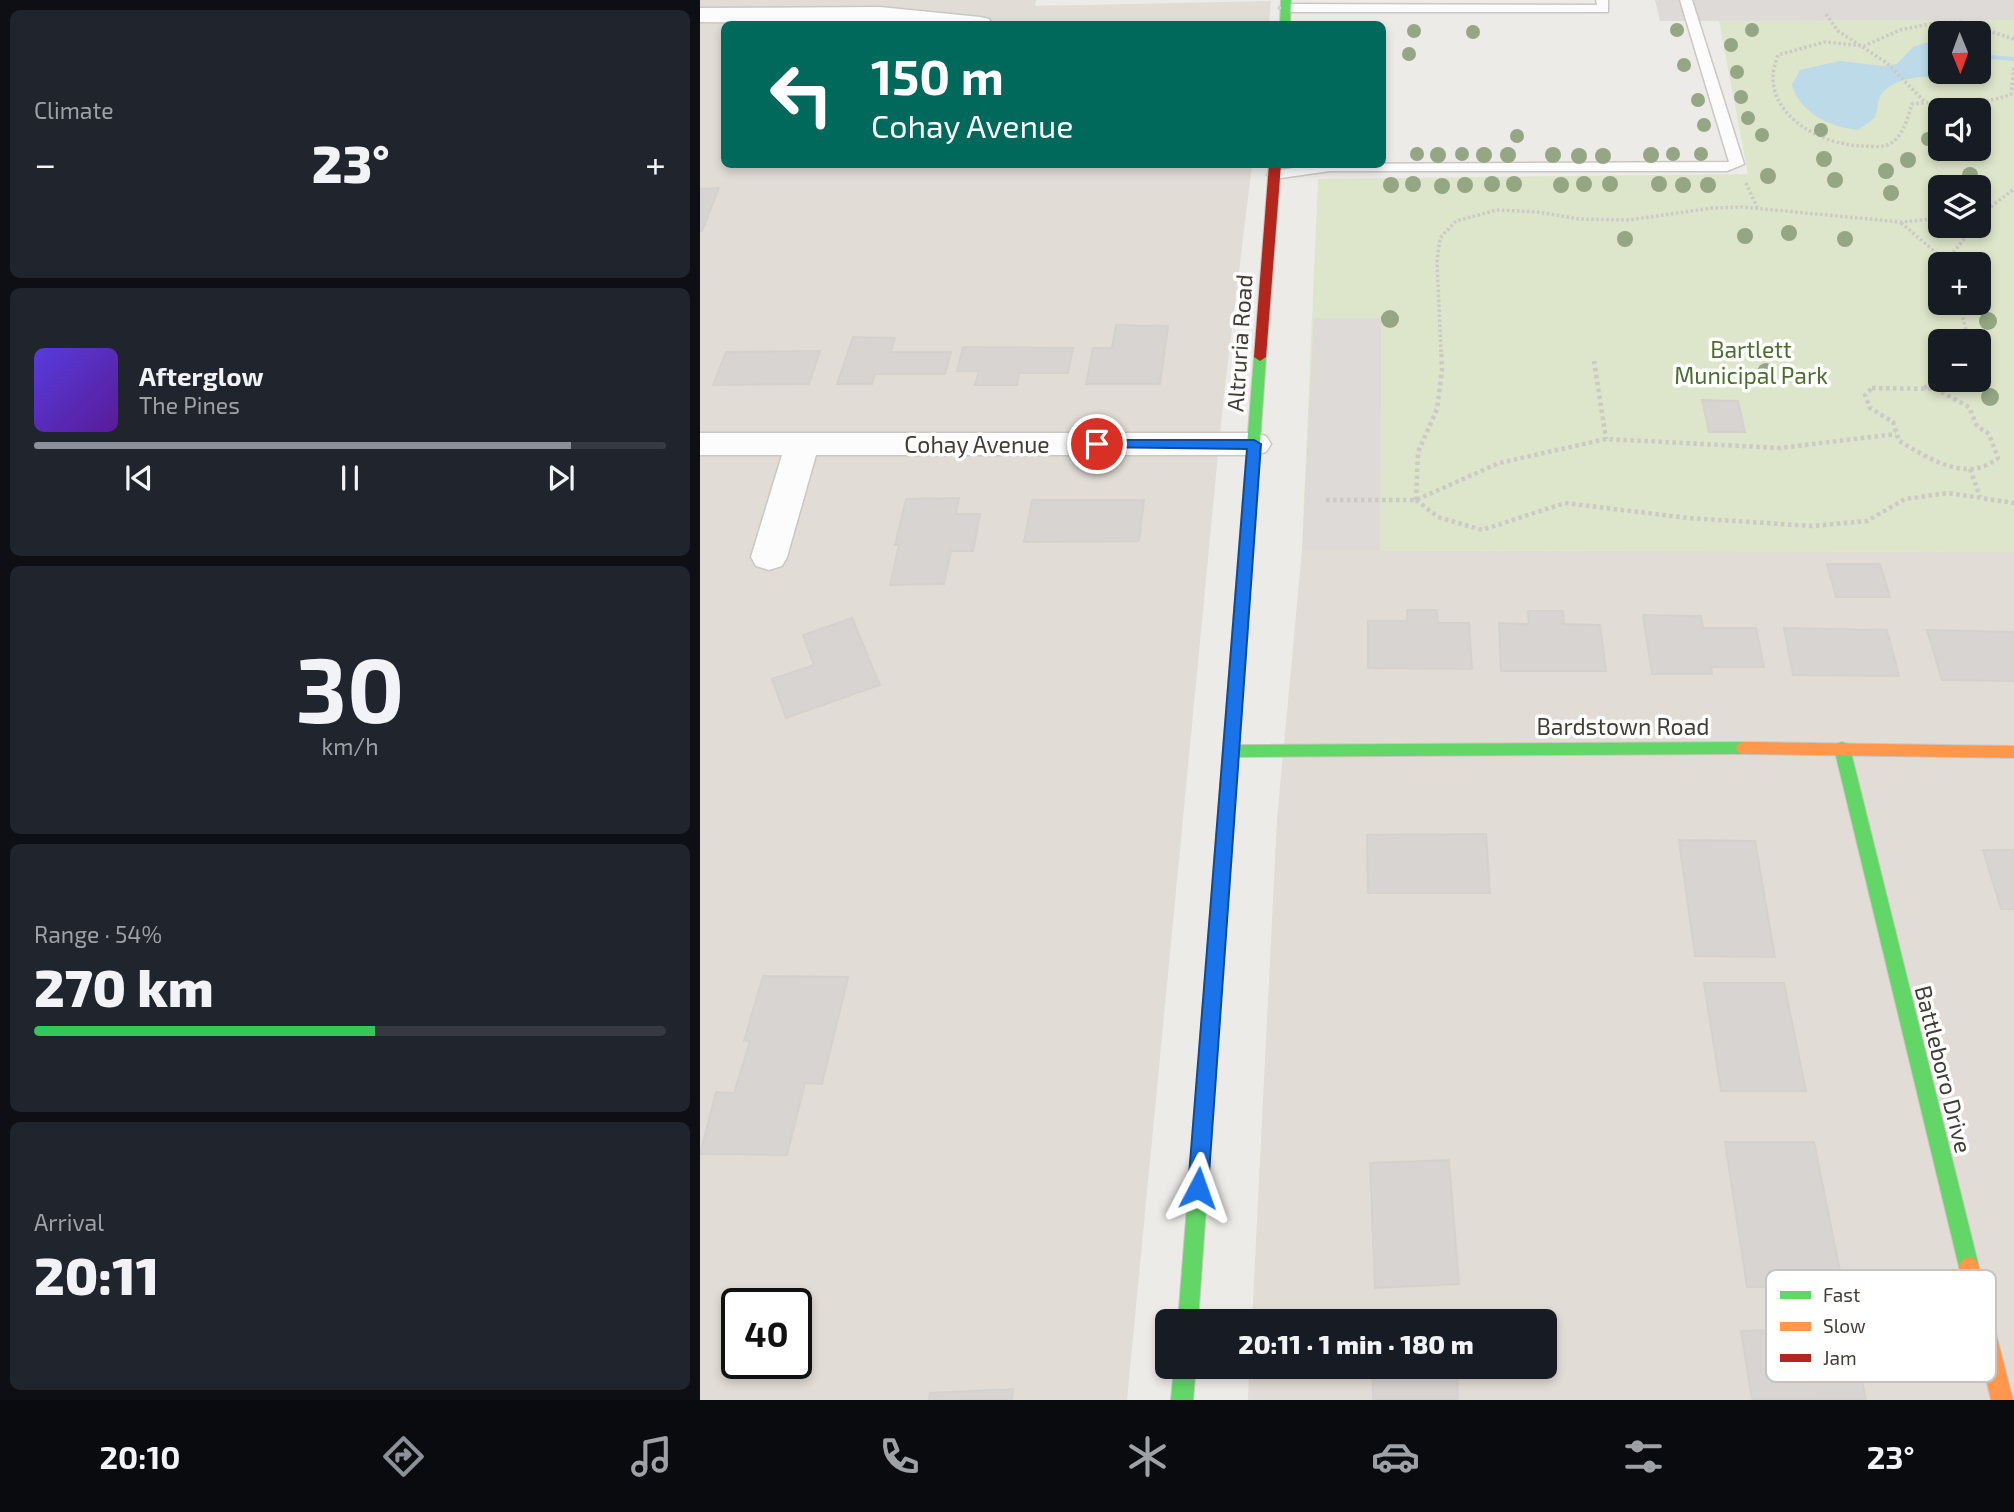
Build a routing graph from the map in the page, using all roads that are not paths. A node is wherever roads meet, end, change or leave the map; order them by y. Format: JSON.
{"nodes":[{"id":1,"x":1602,"y":0,"type":"edge"},
{"id":2,"x":1686,"y":0,"type":"edge"},
{"id":3,"x":1285,"y":4,"type":"edge"},
{"id":4,"x":700,"y":15,"type":"edge"},
{"id":5,"x":950,"y":21,"type":"edge"},
{"id":6,"x":1386,"y":167,"type":"edge"},
{"id":7,"x":1311,"y":168,"type":"edge"},
{"id":8,"x":1274,"y":170,"type":"edge"},
{"id":9,"x":700,"y":444,"type":"edge"},
{"id":10,"x":802,"y":444,"type":"junction"},
{"id":11,"x":1254,"y":444,"type":"junction"},
{"id":12,"x":769,"y":556,"type":"dead end"},
{"id":13,"x":1842,"y":748,"type":"junction"},
{"id":14,"x":1231,"y":751,"type":"junction"},
{"id":15,"x":2014,"y":752,"type":"edge"},
{"id":16,"x":1970,"y":1270,"type":"edge"},
{"id":17,"x":1189,"y":1309,"type":"edge"},
{"id":18,"x":1996,"y":1376,"type":"edge"},
{"id":19,"x":1184,"y":1379,"type":"edge"},
{"id":20,"x":1182,"y":1400,"type":"edge"},
{"id":21,"x":2002,"y":1400,"type":"edge"}],
"edges":[{"from":1,"to":3,"type":"lane"},
{"from":2,"to":6,"type":"lane"},
{"from":4,"to":5,"type":"street"},
{"from":7,"to":8,"type":"lane"},
{"from":8,"to":11,"type":"street","name":"Altruria Road"},
{"from":9,"to":10,"type":"street","name":"Cohay Avenue"},
{"from":10,"to":11,"type":"street","name":"Cohay Avenue"},
{"from":10,"to":12,"type":"street"},
{"from":11,"to":14,"type":"street","name":"Altruria Road"},
{"from":13,"to":14,"type":"street","name":"Bardstown Road"},
{"from":13,"to":15,"type":"street","name":"Bardstown Road"},
{"from":13,"to":16,"type":"street","name":"Battleboro Drive"},
{"from":14,"to":17,"type":"street","name":"Altruria Road"},
{"from":18,"to":21,"type":"street","name":"Battleboro Drive"},
{"from":19,"to":20,"type":"street"}]}
